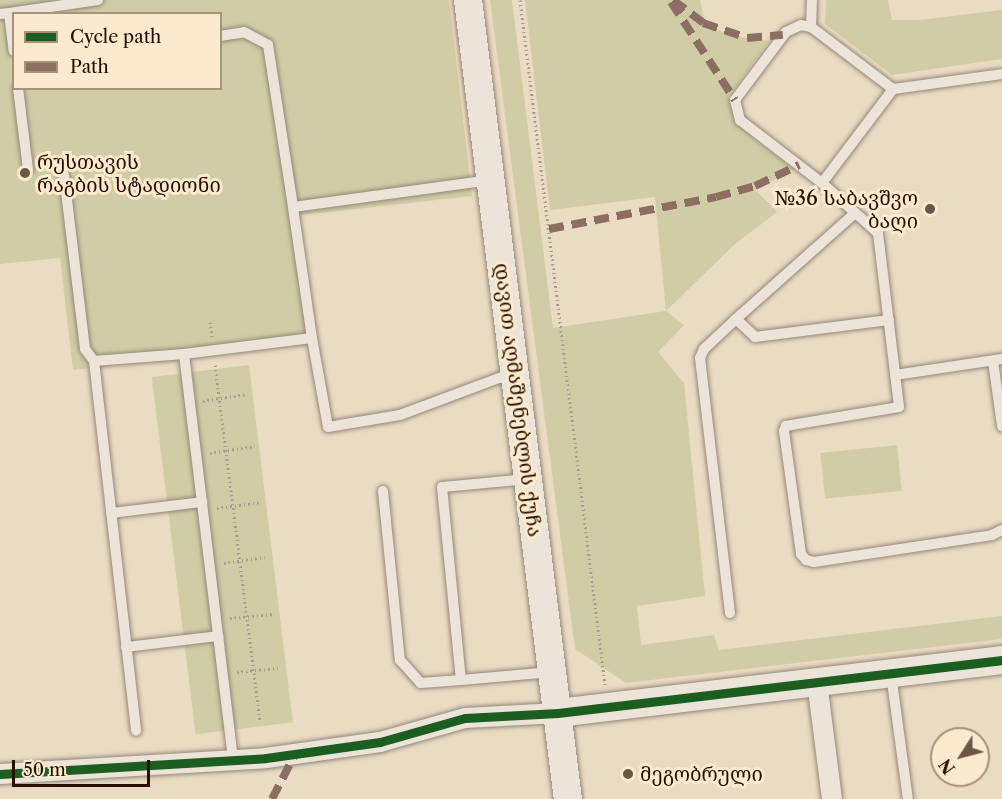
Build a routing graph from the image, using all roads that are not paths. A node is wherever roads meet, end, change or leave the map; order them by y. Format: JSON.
{"nodes":[{"id":1,"x":98,"y":0,"type":"edge"},
{"id":2,"x":468,"y":0,"type":"edge"},
{"id":3,"x":812,"y":0,"type":"edge"},
{"id":4,"x":4,"y":13,"type":"edge"},
{"id":5,"x":811,"y":27,"type":"junction"},
{"id":6,"x":222,"y":36,"type":"edge"},
{"id":7,"x":12,"y":43,"type":"edge"},
{"id":8,"x":1002,"y":74,"type":"edge"},
{"id":9,"x":893,"y":89,"type":"junction"},
{"id":10,"x":18,"y":90,"type":"edge"},
{"id":11,"x":28,"y":169,"type":"dead end"},
{"id":12,"x":64,"y":175,"type":"dead end"},
{"id":13,"x":489,"y":180,"type":"junction"},
{"id":14,"x":822,"y":183,"type":"junction"},
{"id":15,"x":292,"y":207,"type":"junction"},
{"id":16,"x":855,"y":213,"type":"junction"},
{"id":17,"x":736,"y":319,"type":"junction"},
{"id":18,"x":889,"y":320,"type":"junction"},
{"id":19,"x":312,"y":338,"type":"junction"},
{"id":20,"x":184,"y":354,"type":"junction"},
{"id":21,"x":998,"y":360,"type":"edge"},
{"id":22,"x":94,"y":361,"type":"junction"},
{"id":23,"x":895,"y":375,"type":"junction"},
{"id":24,"x":515,"y":378,"type":"junction"},
{"id":25,"x":1002,"y":426,"type":"edge"},
{"id":26,"x":528,"y":479,"type":"junction"},
{"id":27,"x":383,"y":491,"type":"dead end"},
{"id":28,"x":202,"y":506,"type":"junction"},
{"id":29,"x":111,"y":513,"type":"junction"},
{"id":30,"x":1002,"y":530,"type":"edge"},
{"id":31,"x":730,"y":613,"type":"dead end"},
{"id":32,"x":218,"y":636,"type":"junction"},
{"id":33,"x":126,"y":647,"type":"junction"},
{"id":34,"x":1002,"y":660,"type":"edge"},
{"id":35,"x":552,"y":672,"type":"junction"},
{"id":36,"x":891,"y":673,"type":"junction"},
{"id":37,"x":462,"y":680,"type":"junction"},
{"id":38,"x":817,"y":682,"type":"junction"},
{"id":39,"x":558,"y":713,"type":"junction"},
{"id":40,"x":136,"y":731,"type":"dead end"},
{"id":41,"x":233,"y":760,"type":"junction"},
{"id":42,"x":0,"y":774,"type":"edge"},
{"id":43,"x":568,"y":799,"type":"edge"},
{"id":44,"x":832,"y":799,"type":"edge"},
{"id":45,"x":908,"y":799,"type":"edge"}],
"edges":[{"from":1,"to":4,"type":"lane"},
{"from":2,"to":13,"type":"main road","name":"დავით აღმაშენებლის ქუჩა"},
{"from":3,"to":5,"type":"lane"},
{"from":4,"to":7,"type":"lane"},
{"from":5,"to":9,"type":"lane"},
{"from":5,"to":14,"type":"lane"},
{"from":6,"to":15,"type":"lane"},
{"from":8,"to":9,"type":"lane"},
{"from":9,"to":14,"type":"lane"},
{"from":10,"to":11,"type":"lane"},
{"from":12,"to":22,"type":"lane"},
{"from":13,"to":15,"type":"lane"},
{"from":13,"to":24,"type":"main road","name":"დავით აღმაშენებლის ქუჩა"},
{"from":14,"to":16,"type":"lane"},
{"from":15,"to":19,"type":"lane"},
{"from":16,"to":17,"type":"lane"},
{"from":16,"to":18,"type":"lane"},
{"from":17,"to":18,"type":"lane"},
{"from":17,"to":31,"type":"lane"},
{"from":18,"to":23,"type":"lane"},
{"from":19,"to":20,"type":"lane"},
{"from":19,"to":24,"type":"lane"},
{"from":20,"to":22,"type":"lane"},
{"from":20,"to":28,"type":"lane"},
{"from":21,"to":23,"type":"lane"},
{"from":21,"to":25,"type":"lane"},
{"from":22,"to":29,"type":"lane"},
{"from":23,"to":30,"type":"lane"},
{"from":24,"to":26,"type":"main road","name":"დავით აღმაშენებლის ქუჩა"},
{"from":26,"to":35,"type":"main road","name":"დავით აღმაშენებლის ქუჩა"},
{"from":26,"to":37,"type":"lane"},
{"from":27,"to":37,"type":"lane"},
{"from":28,"to":29,"type":"lane"},
{"from":28,"to":32,"type":"lane"},
{"from":29,"to":33,"type":"lane"},
{"from":32,"to":33,"type":"lane"},
{"from":32,"to":41,"type":"lane"},
{"from":33,"to":40,"type":"lane"},
{"from":34,"to":36,"type":"main road"},
{"from":35,"to":37,"type":"lane"},
{"from":35,"to":39,"type":"main road","name":"დავით აღმაშენებლის ქუჩა"},
{"from":36,"to":38,"type":"main road"},
{"from":36,"to":45,"type":"lane"},
{"from":38,"to":39,"type":"main road"},
{"from":38,"to":44,"type":"street"},
{"from":39,"to":41,"type":"street"},
{"from":39,"to":43,"type":"main road","name":"დავით აღმაშენებლის ქუჩა"},
{"from":41,"to":42,"type":"street"}]}
